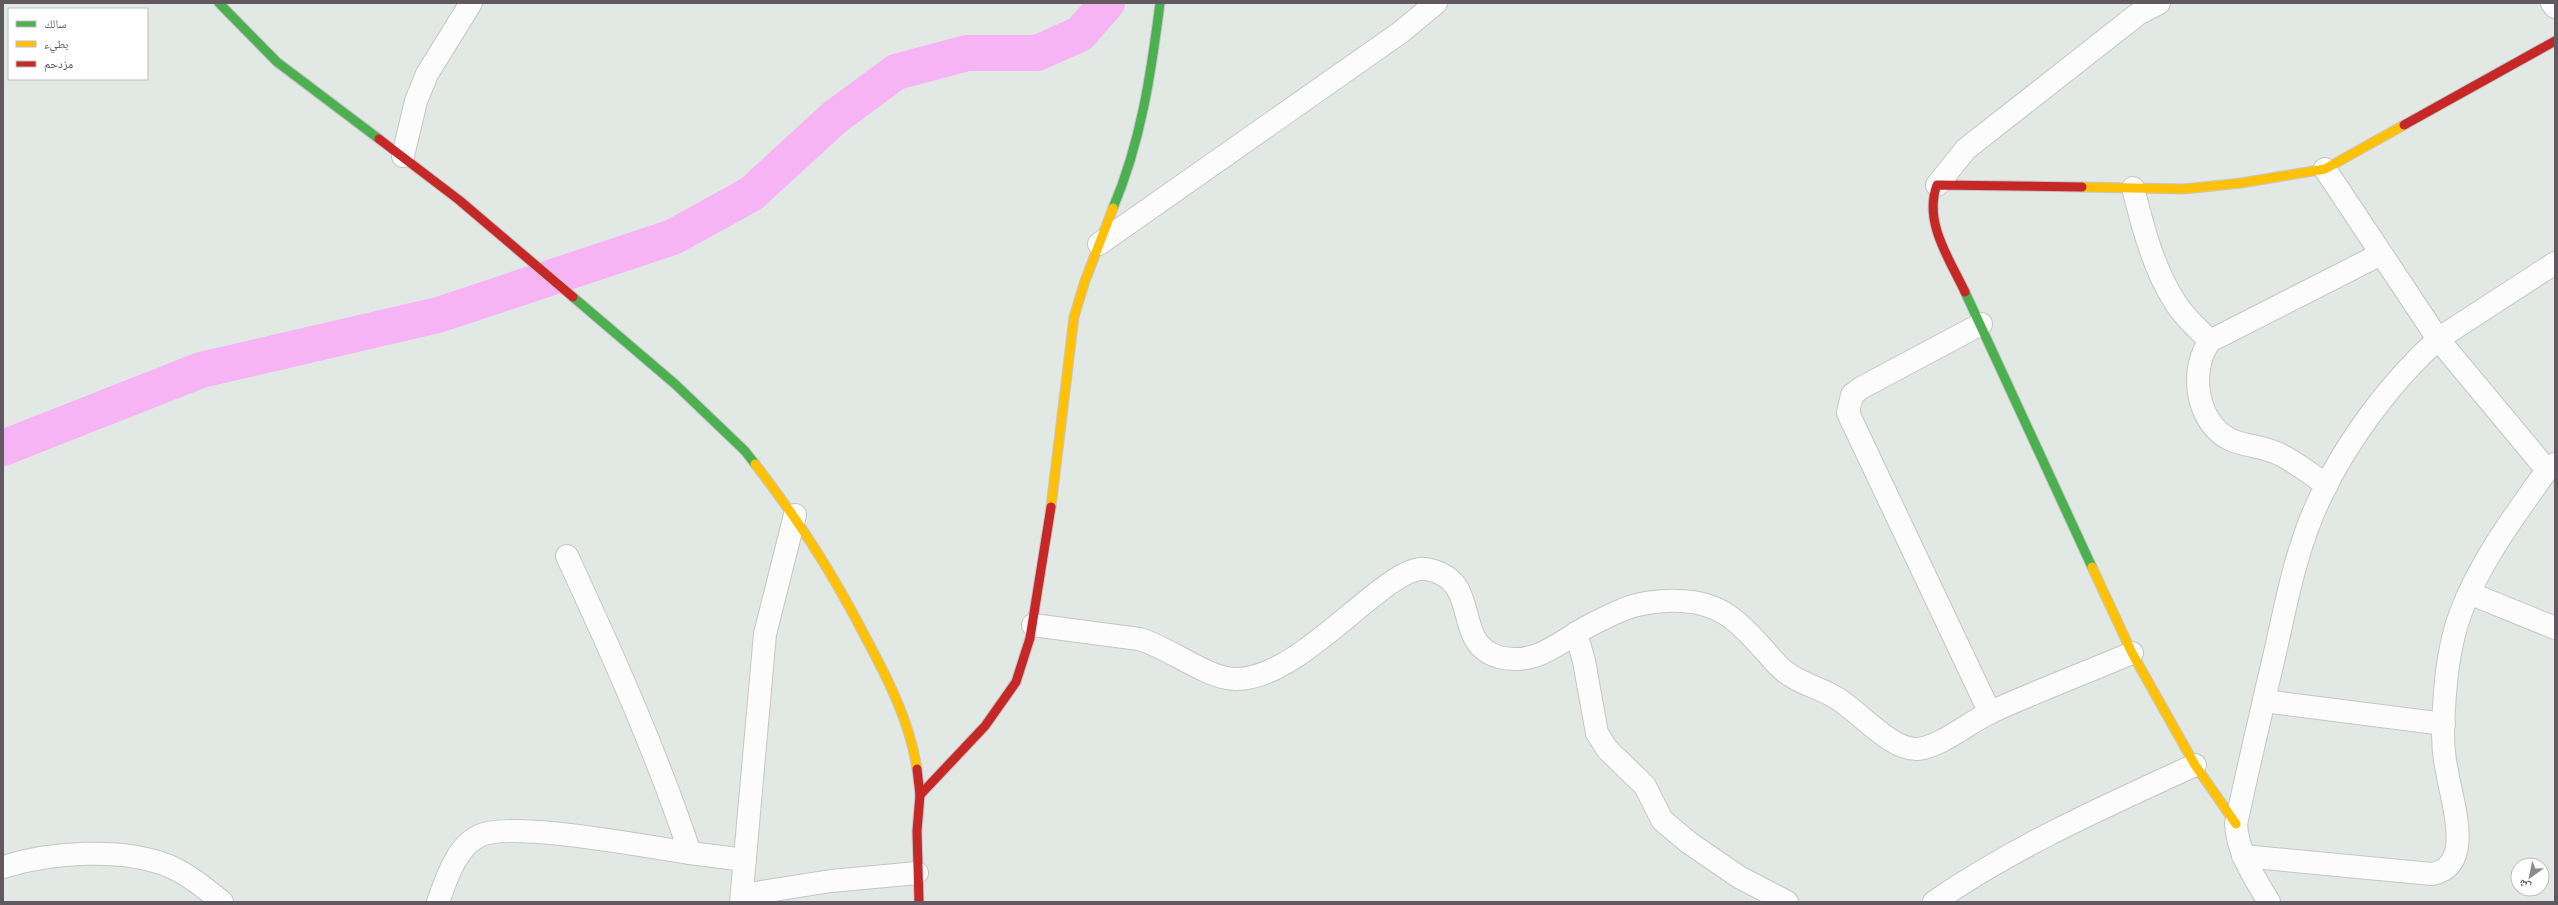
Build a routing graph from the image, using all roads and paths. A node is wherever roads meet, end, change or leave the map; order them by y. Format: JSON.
{"nodes":[{"id":1,"x":218,"y":3,"type":"edge"},
{"id":2,"x":471,"y":3,"type":"edge"},
{"id":3,"x":1160,"y":3,"type":"edge"},
{"id":4,"x":1436,"y":3,"type":"edge"},
{"id":5,"x":2159,"y":3,"type":"edge"},
{"id":6,"x":2552,"y":3,"type":"edge"},
{"id":7,"x":2555,"y":7,"type":"edge"},
{"id":8,"x":2555,"y":41,"type":"edge"},
{"id":9,"x":403,"y":156,"type":"junction"},
{"id":10,"x":2325,"y":169,"type":"junction"},
{"id":11,"x":1937,"y":185,"type":"junction"},
{"id":12,"x":2133,"y":188,"type":"junction"},
{"id":13,"x":1099,"y":244,"type":"junction"},
{"id":14,"x":2381,"y":254,"type":"junction"},
{"id":15,"x":2555,"y":263,"type":"edge"},
{"id":16,"x":1981,"y":324,"type":"junction"},
{"id":17,"x":2438,"y":339,"type":"junction"},
{"id":18,"x":2210,"y":341,"type":"junction"},
{"id":19,"x":2551,"y":467,"type":"edge"},
{"id":20,"x":2327,"y":485,"type":"junction"},
{"id":21,"x":795,"y":515,"type":"junction"},
{"id":22,"x":568,"y":556,"type":"dead end"},
{"id":23,"x":2469,"y":593,"type":"junction"},
{"id":24,"x":1033,"y":625,"type":"junction"},
{"id":25,"x":2555,"y":628,"type":"edge"},
{"id":26,"x":1576,"y":633,"type":"junction"},
{"id":27,"x":2132,"y":653,"type":"junction"},
{"id":28,"x":2264,"y":701,"type":"junction"},
{"id":29,"x":1990,"y":713,"type":"junction"},
{"id":30,"x":2444,"y":724,"type":"junction"},
{"id":31,"x":2195,"y":765,"type":"junction"},
{"id":32,"x":920,"y":796,"type":"junction"},
{"id":33,"x":2236,"y":824,"type":"junction"},
{"id":34,"x":690,"y":853,"type":"junction"},
{"id":35,"x":2242,"y":856,"type":"junction"},
{"id":36,"x":745,"y":860,"type":"junction"},
{"id":37,"x":3,"y":867,"type":"edge"},
{"id":38,"x":918,"y":873,"type":"junction"},
{"id":39,"x":741,"y":898,"type":"edge"},
{"id":40,"x":222,"y":902,"type":"edge"},
{"id":41,"x":438,"y":902,"type":"edge"},
{"id":42,"x":919,"y":902,"type":"edge"},
{"id":43,"x":1787,"y":902,"type":"edge"},
{"id":44,"x":1934,"y":902,"type":"edge"},
{"id":45,"x":2269,"y":902,"type":"edge"}],
"edges":[{"from":1,"to":9,"type":"street"},
{"from":2,"to":9,"type":"street"},
{"from":3,"to":13,"type":"street"},
{"from":4,"to":13,"type":"street"},
{"from":5,"to":11,"type":"street"},
{"from":6,"to":7,"type":"street"},
{"from":8,"to":10,"type":"street"},
{"from":9,"to":21,"type":"street"},
{"from":10,"to":12,"type":"street"},
{"from":10,"to":14,"type":"street"},
{"from":11,"to":12,"type":"street"},
{"from":11,"to":16,"type":"street"},
{"from":12,"to":18,"type":"street"},
{"from":13,"to":24,"type":"street"},
{"from":14,"to":17,"type":"street"},
{"from":14,"to":18,"type":"street"},
{"from":15,"to":17,"type":"street"},
{"from":16,"to":27,"type":"street"},
{"from":16,"to":29,"type":"street"},
{"from":17,"to":19,"type":"street"},
{"from":17,"to":20,"type":"street"},
{"from":18,"to":20,"type":"street"},
{"from":19,"to":23,"type":"street"},
{"from":20,"to":28,"type":"street"},
{"from":21,"to":32,"type":"street"},
{"from":21,"to":36,"type":"street"},
{"from":22,"to":34,"type":"street"},
{"from":23,"to":25,"type":"street"},
{"from":23,"to":30,"type":"street"},
{"from":24,"to":26,"type":"street"},
{"from":24,"to":32,"type":"street"},
{"from":26,"to":29,"type":"street"},
{"from":26,"to":43,"type":"street"},
{"from":27,"to":29,"type":"street"},
{"from":27,"to":31,"type":"street"},
{"from":28,"to":30,"type":"street"},
{"from":28,"to":33,"type":"street"},
{"from":30,"to":35,"type":"street"},
{"from":31,"to":33,"type":"street"},
{"from":31,"to":44,"type":"street"},
{"from":32,"to":38,"type":"street"},
{"from":33,"to":35,"type":"street"},
{"from":34,"to":36,"type":"street"},
{"from":34,"to":41,"type":"street"},
{"from":35,"to":45,"type":"street"},
{"from":36,"to":39,"type":"street"},
{"from":37,"to":40,"type":"street"},
{"from":38,"to":39,"type":"street"},
{"from":38,"to":42,"type":"street"}]}
